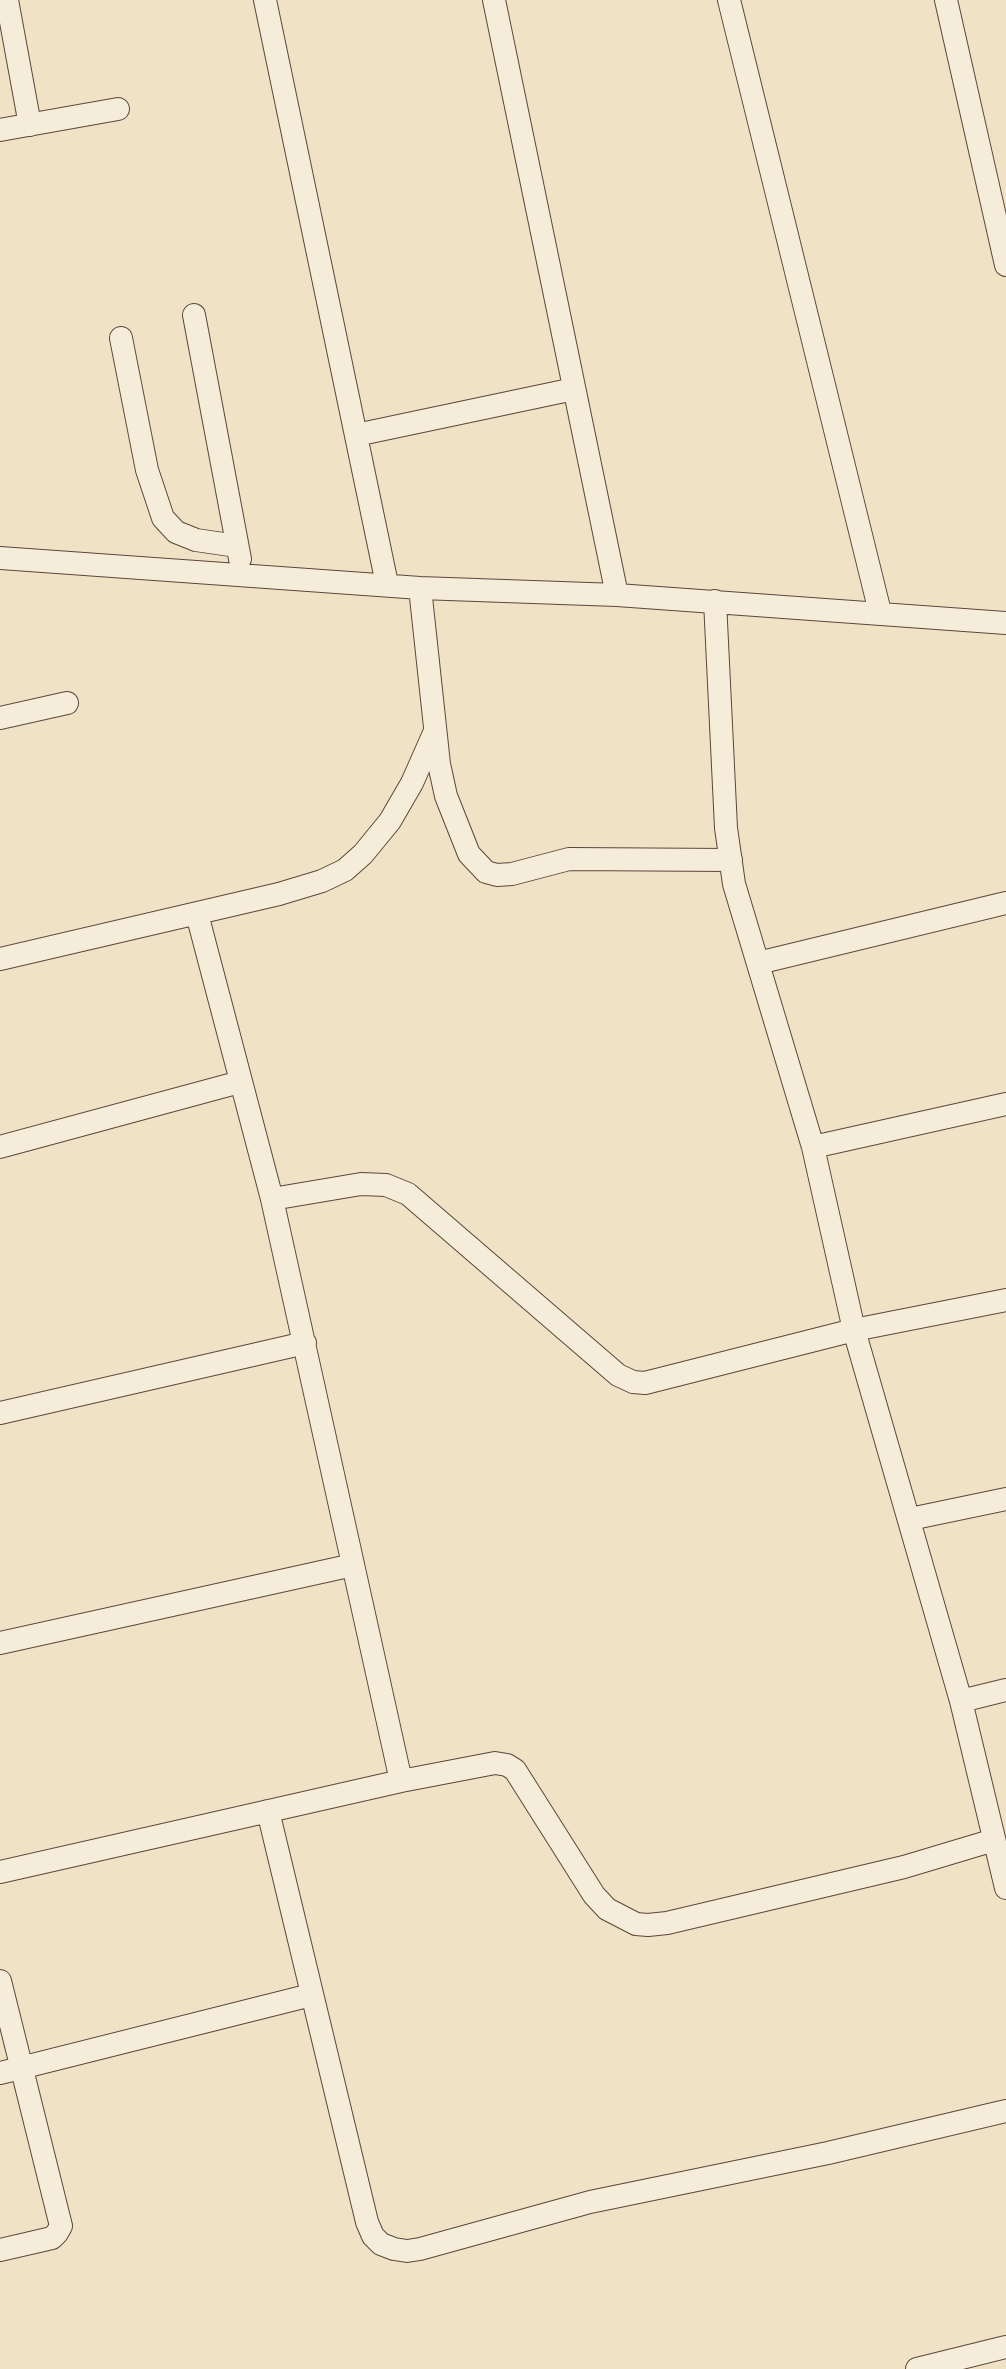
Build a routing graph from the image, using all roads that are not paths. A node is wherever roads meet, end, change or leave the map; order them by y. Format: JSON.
{"nodes":[{"id":1,"x":7,"y":0,"type":"edge"},
{"id":2,"x":266,"y":0,"type":"edge"},
{"id":3,"x":494,"y":0,"type":"edge"},
{"id":4,"x":728,"y":0,"type":"edge"},
{"id":5,"x":946,"y":0,"type":"edge"},
{"id":6,"x":118,"y":109,"type":"dead end"},
{"id":7,"x":30,"y":125,"type":"junction"},
{"id":8,"x":0,"y":130,"type":"edge"},
{"id":9,"x":1000,"y":210,"type":"edge"},
{"id":10,"x":1006,"y":265,"type":"edge"},
{"id":11,"x":194,"y":315,"type":"dead end"},
{"id":12,"x":122,"y":338,"type":"dead end"},
{"id":13,"x":574,"y":388,"type":"junction"},
{"id":14,"x":356,"y":435,"type":"junction"},
{"id":15,"x":237,"y":546,"type":"junction"},
{"id":16,"x":0,"y":558,"type":"edge"},
{"id":17,"x":243,"y":574,"type":"junction"},
{"id":18,"x":387,"y":584,"type":"junction"},
{"id":19,"x":420,"y":588,"type":"junction"},
{"id":20,"x":617,"y":595,"type":"junction"},
{"id":21,"x":715,"y":601,"type":"junction"},
{"id":22,"x":880,"y":612,"type":"junction"},
{"id":23,"x":1006,"y":623,"type":"edge"},
{"id":24,"x":67,"y":703,"type":"dead end"},
{"id":25,"x":0,"y":718,"type":"edge"},
{"id":26,"x":436,"y":731,"type":"junction"},
{"id":27,"x":731,"y":860,"type":"junction"},
{"id":28,"x":1006,"y":903,"type":"edge"},
{"id":29,"x":197,"y":914,"type":"junction"},
{"id":30,"x":0,"y":958,"type":"edge"},
{"id":31,"x":758,"y":963,"type":"junction"},
{"id":32,"x":240,"y":1082,"type":"junction"},
{"id":33,"x":1006,"y":1104,"type":"edge"},
{"id":34,"x":0,"y":1147,"type":"edge"},
{"id":35,"x":813,"y":1147,"type":"junction"},
{"id":36,"x":272,"y":1199,"type":"junction"},
{"id":37,"x":1006,"y":1300,"type":"edge"},
{"id":38,"x":854,"y":1330,"type":"junction"},
{"id":39,"x":305,"y":1343,"type":"junction"},
{"id":40,"x":0,"y":1413,"type":"edge"},
{"id":41,"x":1006,"y":1499,"type":"edge"},
{"id":42,"x":910,"y":1519,"type":"junction"},
{"id":43,"x":353,"y":1565,"type":"junction"},
{"id":44,"x":0,"y":1643,"type":"edge"},
{"id":45,"x":1006,"y":1690,"type":"edge"},
{"id":46,"x":961,"y":1702,"type":"junction"},
{"id":47,"x":401,"y":1781,"type":"junction"},
{"id":48,"x":268,"y":1812,"type":"junction"},
{"id":49,"x":994,"y":1840,"type":"junction"},
{"id":50,"x":0,"y":1872,"type":"edge"},
{"id":51,"x":1006,"y":1888,"type":"edge"},
{"id":52,"x":0,"y":1981,"type":"edge"},
{"id":53,"x":312,"y":1995,"type":"junction"},
{"id":54,"x":10,"y":2070,"type":"edge"},
{"id":55,"x":1006,"y":2111,"type":"edge"},
{"id":56,"x":0,"y":2250,"type":"edge"},
{"id":57,"x":1006,"y":2347,"type":"edge"},
{"id":58,"x":917,"y":2369,"type":"edge"}],
"edges":[{"from":1,"to":7,"type":"street"},
{"from":2,"to":14,"type":"street"},
{"from":3,"to":13,"type":"street"},
{"from":4,"to":22,"type":"street"},
{"from":5,"to":9,"type":"street"},
{"from":6,"to":7,"type":"street"},
{"from":7,"to":8,"type":"street"},
{"from":9,"to":10,"type":"street"},
{"from":11,"to":15,"type":"street"},
{"from":12,"to":15,"type":"street"},
{"from":13,"to":14,"type":"street"},
{"from":13,"to":20,"type":"street"},
{"from":14,"to":18,"type":"street"},
{"from":15,"to":17,"type":"street"},
{"from":16,"to":17,"type":"street"},
{"from":17,"to":18,"type":"street"},
{"from":18,"to":19,"type":"street"},
{"from":19,"to":20,"type":"street"},
{"from":19,"to":26,"type":"street"},
{"from":20,"to":21,"type":"street"},
{"from":21,"to":22,"type":"street"},
{"from":21,"to":27,"type":"street"},
{"from":22,"to":23,"type":"street"},
{"from":24,"to":25,"type":"street"},
{"from":26,"to":27,"type":"street"},
{"from":26,"to":29,"type":"street"},
{"from":27,"to":31,"type":"street"},
{"from":28,"to":31,"type":"street"},
{"from":29,"to":30,"type":"street"},
{"from":29,"to":32,"type":"street"},
{"from":31,"to":35,"type":"street"},
{"from":32,"to":34,"type":"street"},
{"from":32,"to":36,"type":"street"},
{"from":33,"to":35,"type":"street"},
{"from":35,"to":38,"type":"street"},
{"from":36,"to":38,"type":"street"},
{"from":36,"to":39,"type":"street"},
{"from":37,"to":38,"type":"street"},
{"from":38,"to":42,"type":"street"},
{"from":39,"to":40,"type":"street"},
{"from":39,"to":43,"type":"street"},
{"from":41,"to":42,"type":"street"},
{"from":42,"to":46,"type":"street"},
{"from":43,"to":44,"type":"street"},
{"from":43,"to":47,"type":"street"},
{"from":45,"to":46,"type":"street"},
{"from":46,"to":49,"type":"street"},
{"from":47,"to":48,"type":"street"},
{"from":47,"to":49,"type":"street"},
{"from":48,"to":50,"type":"street"},
{"from":48,"to":53,"type":"street"},
{"from":49,"to":51,"type":"street"},
{"from":52,"to":54,"type":"street"},
{"from":53,"to":54,"type":"street"},
{"from":53,"to":55,"type":"street"},
{"from":54,"to":56,"type":"street"},
{"from":57,"to":58,"type":"street"}]}
